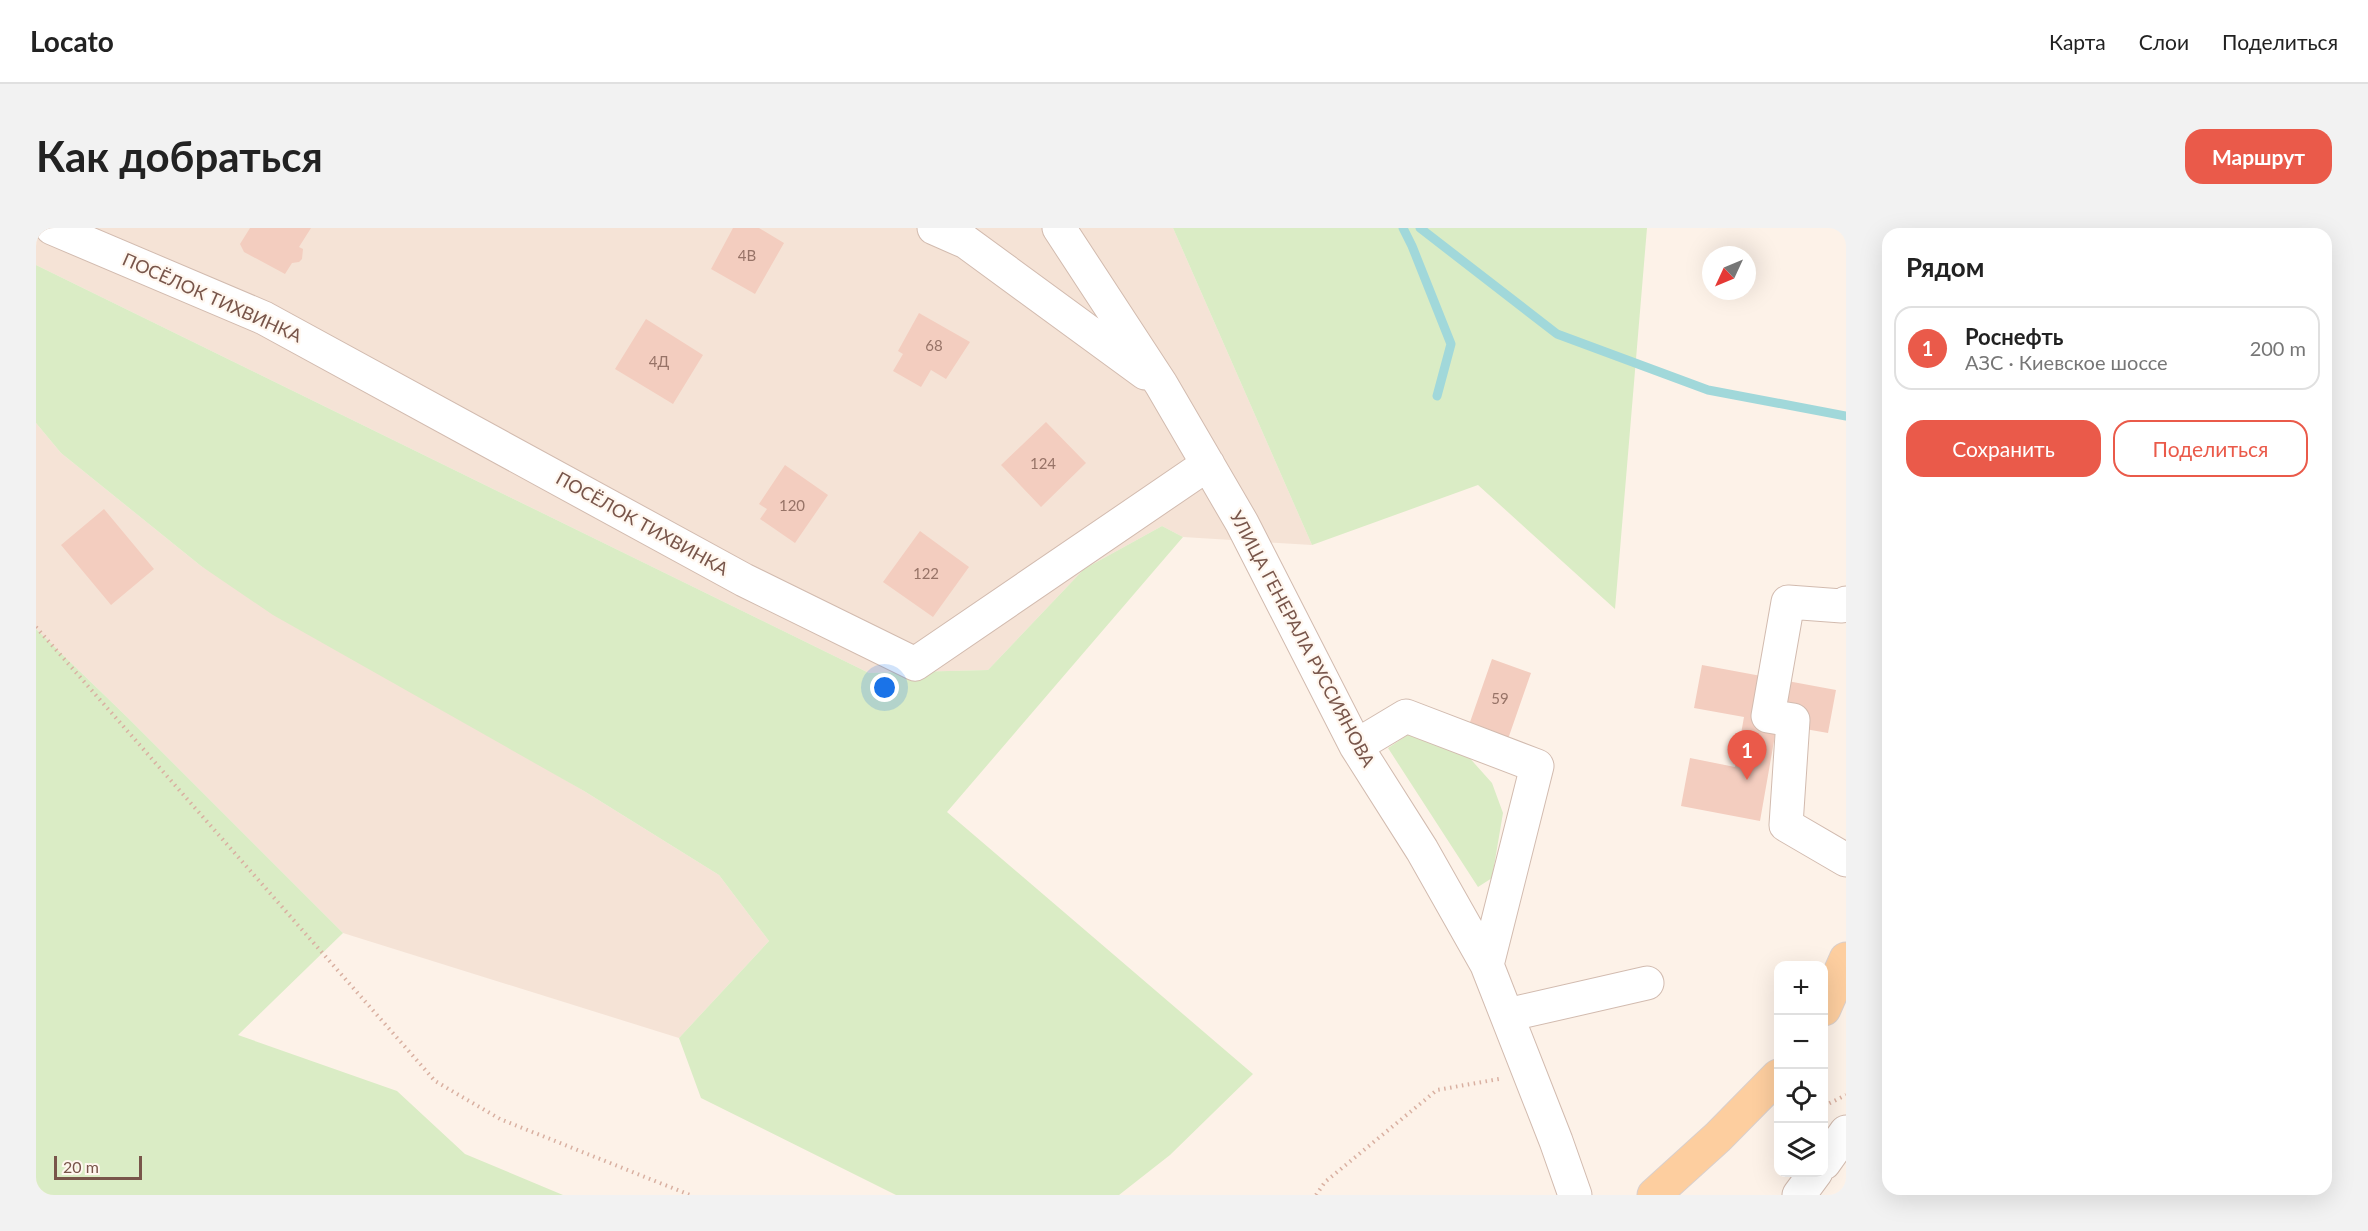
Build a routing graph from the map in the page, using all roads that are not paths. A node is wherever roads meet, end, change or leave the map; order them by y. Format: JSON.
{"nodes":[{"id":1,"x":52,"y":228,"type":"edge"},
{"id":2,"x":934,"y":228,"type":"edge"},
{"id":3,"x":1059,"y":228,"type":"edge"},
{"id":4,"x":1161,"y":384,"type":"junction"},
{"id":5,"x":1208,"y":464,"type":"junction"},
{"id":6,"x":1846,"y":603,"type":"edge"},
{"id":7,"x":1356,"y":746,"type":"junction"},
{"id":8,"x":1846,"y":860,"type":"edge"},
{"id":9,"x":1846,"y":958,"type":"edge"},
{"id":10,"x":1486,"y":965,"type":"junction"},
{"id":11,"x":1647,"y":984,"type":"dead end"},
{"id":12,"x":1828,"y":1000,"type":"edge"},
{"id":13,"x":1507,"y":1015,"type":"junction"},
{"id":14,"x":1774,"y":1081,"type":"edge"},
{"id":15,"x":1846,"y":1132,"type":"edge"},
{"id":16,"x":1828,"y":1157,"type":"edge"},
{"id":17,"x":1813,"y":1177,"type":"edge"},
{"id":18,"x":1575,"y":1195,"type":"edge"},
{"id":19,"x":1654,"y":1195,"type":"edge"},
{"id":20,"x":1799,"y":1195,"type":"edge"}],
"edges":[{"from":1,"to":5,"type":"street","name":"ПОСЁЛОК ТИХВИНКА"},
{"from":2,"to":4,"type":"street"},
{"from":3,"to":4,"type":"street","name":"УЛИЦА ГЕНЕРАЛА РУССИЯНОВА"},
{"from":4,"to":5,"type":"street","name":"УЛИЦА ГЕНЕРАЛА РУССИЯНОВА"},
{"from":5,"to":7,"type":"street","name":"УЛИЦА ГЕНЕРАЛА РУССИЯНОВА"},
{"from":6,"to":8,"type":"street"},
{"from":7,"to":10,"type":"street","name":"УЛИЦА ГЕНЕРАЛА РУССИЯНОВА"},
{"from":7,"to":10,"type":"street"},
{"from":9,"to":12,"type":"main road"},
{"from":10,"to":13,"type":"street","name":"УЛИЦА ГЕНЕРАЛА РУССИЯНОВА"},
{"from":11,"to":13,"type":"street"},
{"from":13,"to":18,"type":"street","name":"УЛИЦА ГЕНЕРАЛА РУССИЯНОВА"},
{"from":14,"to":19,"type":"main road"},
{"from":15,"to":16,"type":"street"},
{"from":17,"to":20,"type":"street"}]}
